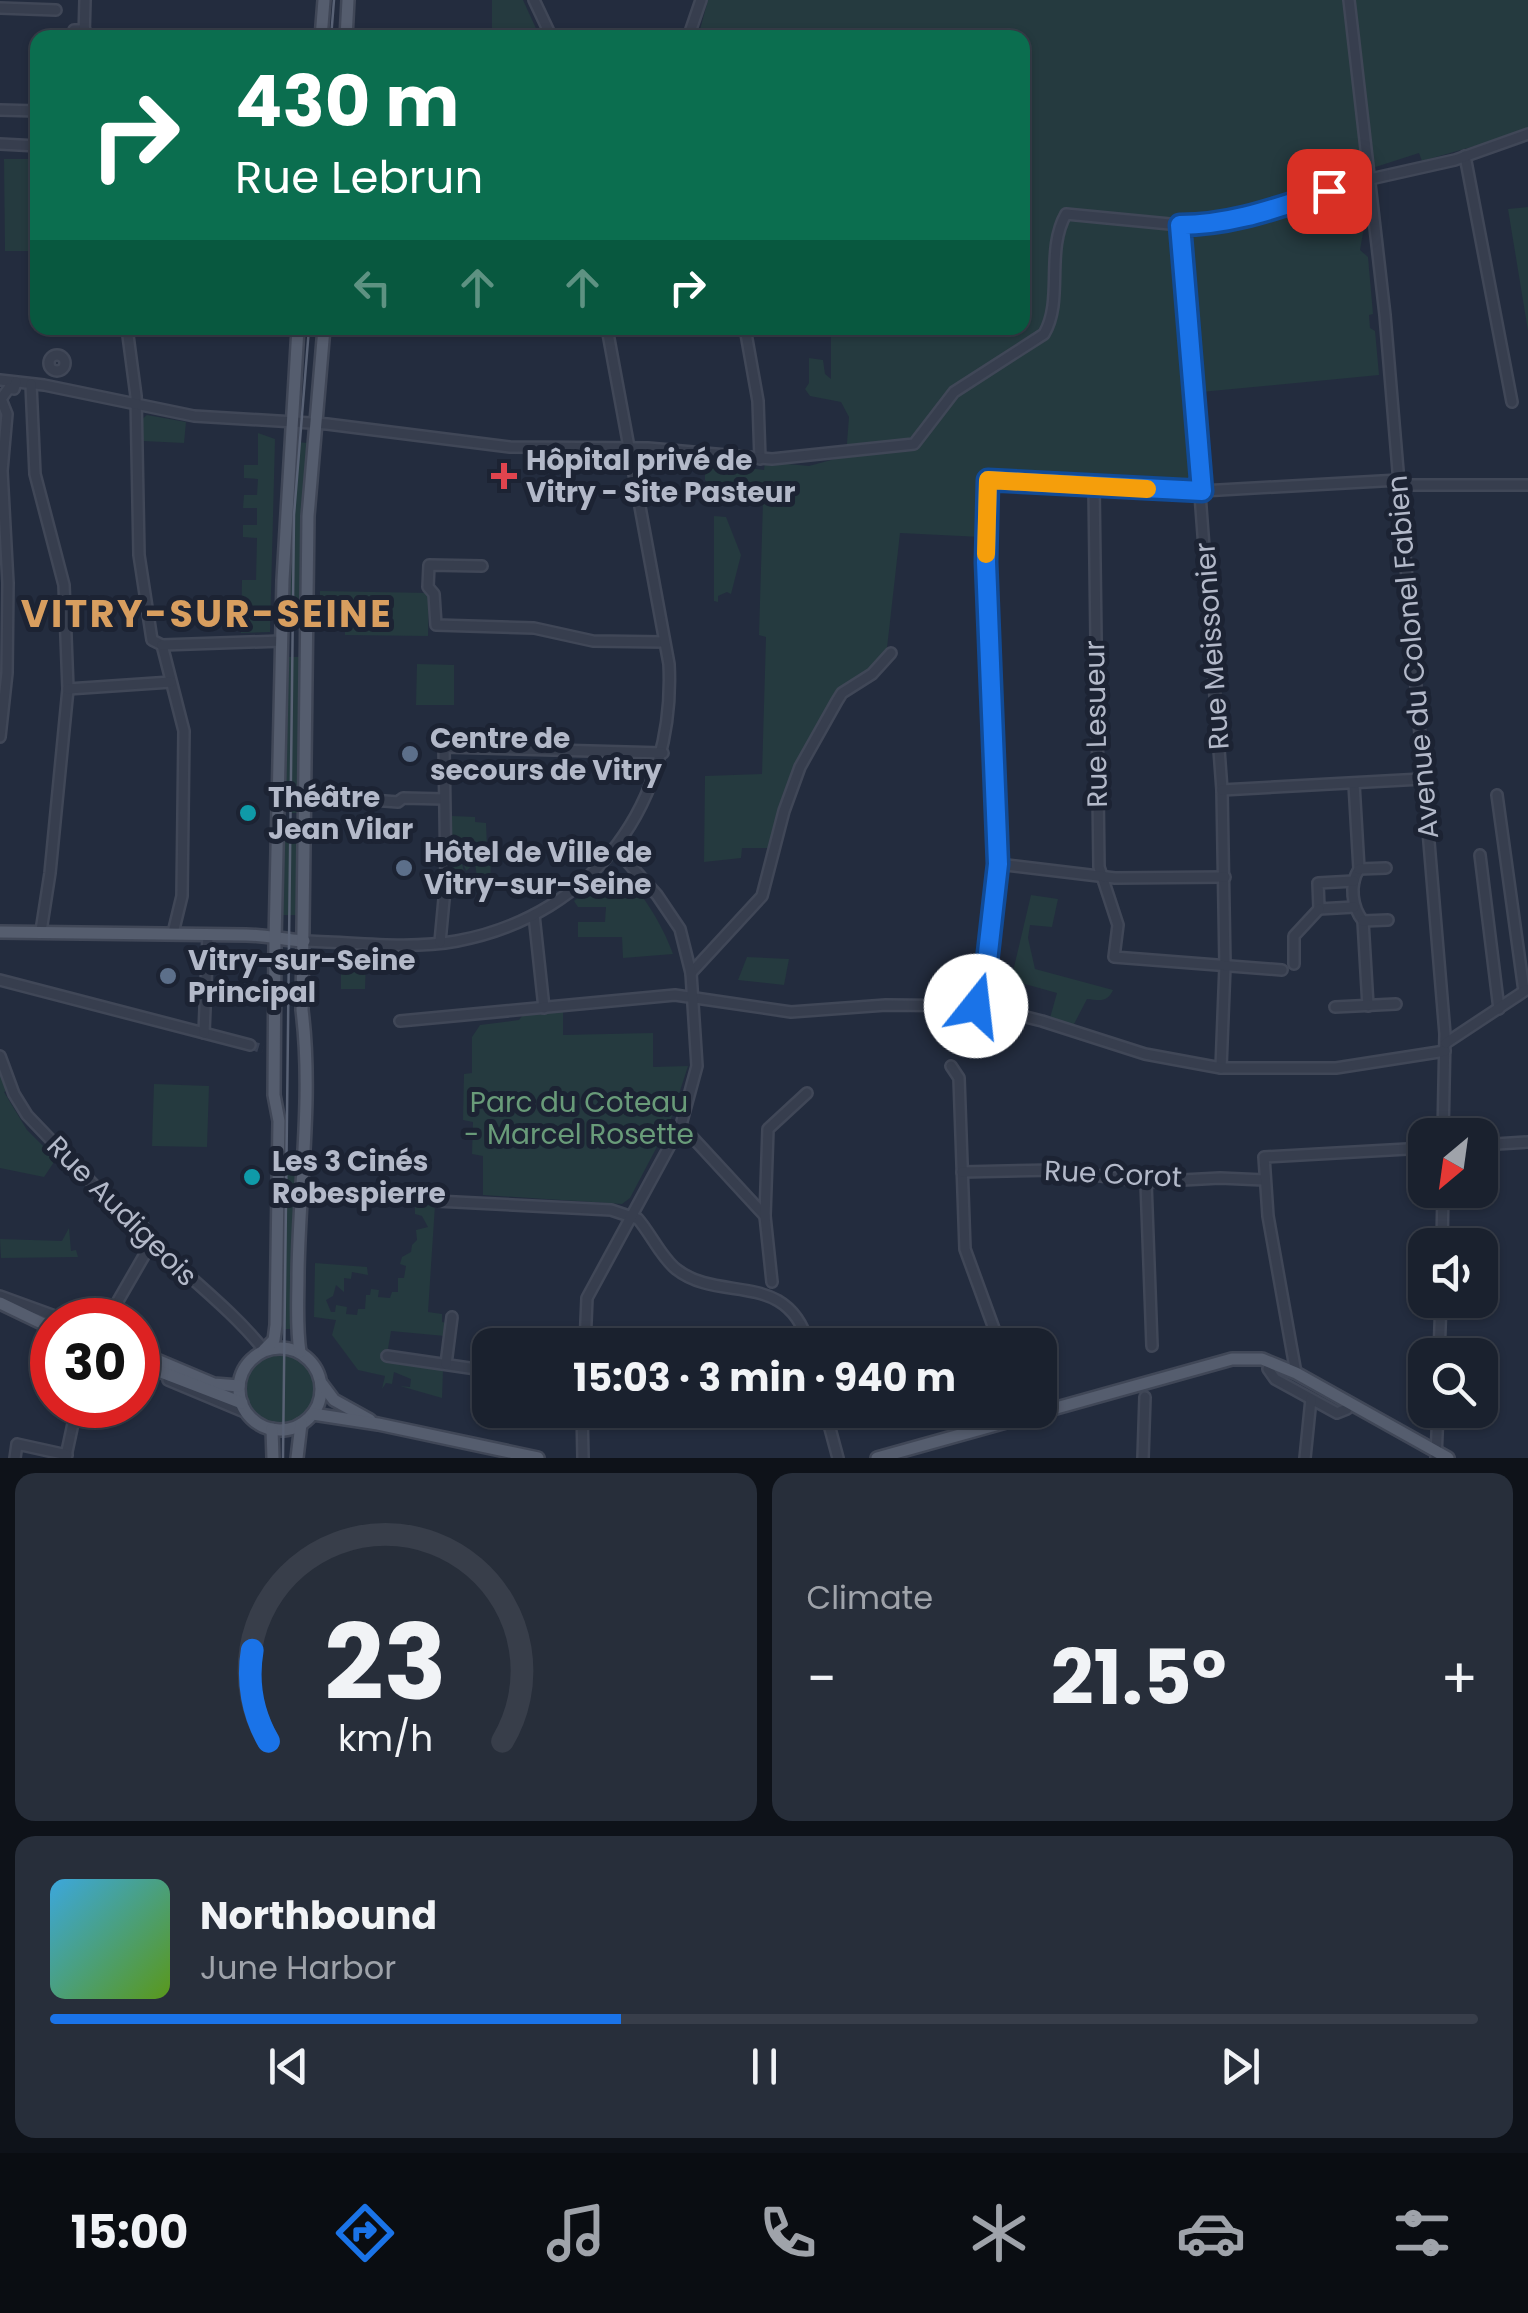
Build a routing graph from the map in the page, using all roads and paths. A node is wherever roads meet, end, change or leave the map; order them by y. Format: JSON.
{"nodes":[{"id":1,"x":84,"y":0,"type":"edge"},
{"id":2,"x":324,"y":0,"type":"edge"},
{"id":3,"x":348,"y":0,"type":"edge"},
{"id":4,"x":534,"y":0,"type":"edge"},
{"id":5,"x":701,"y":0,"type":"edge"},
{"id":6,"x":1349,"y":0,"type":"edge"},
{"id":7,"x":0,"y":8,"type":"edge"},
{"id":8,"x":56,"y":10,"type":"dead end"},
{"id":9,"x":84,"y":30,"type":"edge"},
{"id":10,"x":322,"y":30,"type":"edge"},
{"id":11,"x":346,"y":30,"type":"edge"},
{"id":12,"x":548,"y":30,"type":"edge"},
{"id":13,"x":691,"y":30,"type":"edge"},
{"id":14,"x":0,"y":110,"type":"edge"},
{"id":15,"x":30,"y":112,"type":"edge"},
{"id":16,"x":1528,"y":134,"type":"edge"},
{"id":17,"x":0,"y":144,"type":"edge"},
{"id":18,"x":30,"y":146,"type":"edge"},
{"id":19,"x":1465,"y":156,"type":"junction"},
{"id":20,"x":1370,"y":180,"type":"junction"},
{"id":21,"x":1180,"y":225,"type":"junction"},
{"id":22,"x":128,"y":335,"type":"edge"},
{"id":23,"x":297,"y":335,"type":"edge"},
{"id":24,"x":323,"y":335,"type":"edge"},
{"id":25,"x":608,"y":335,"type":"edge"},
{"id":26,"x":746,"y":335,"type":"edge"},
{"id":27,"x":55,"y":371,"type":"dead end"},
{"id":28,"x":0,"y":380,"type":"edge"},
{"id":29,"x":16,"y":382,"type":"junction"},
{"id":30,"x":31,"y":384,"type":"junction"},
{"id":31,"x":44,"y":386,"type":"junction"},
{"id":32,"x":1512,"y":402,"type":"dead end"},
{"id":33,"x":136,"y":405,"type":"junction"},
{"id":34,"x":291,"y":423,"type":"junction"},
{"id":35,"x":315,"y":424,"type":"junction"},
{"id":36,"x":629,"y":447,"type":"junction"},
{"id":37,"x":760,"y":459,"type":"junction"},
{"id":38,"x":1399,"y":483,"type":"junction"},
{"id":39,"x":1528,"y":486,"type":"edge"},
{"id":40,"x":1094,"y":488,"type":"junction"},
{"id":41,"x":1202,"y":491,"type":"junction"},
{"id":42,"x":482,"y":566,"type":"dead end"},
{"id":43,"x":282,"y":640,"type":"junction"},
{"id":44,"x":664,"y":642,"type":"junction"},
{"id":45,"x":162,"y":645,"type":"junction"},
{"id":46,"x":891,"y":653,"type":"dead end"},
{"id":47,"x":171,"y":682,"type":"junction"},
{"id":48,"x":68,"y":689,"type":"junction"},
{"id":49,"x":0,"y":737,"type":"edge"},
{"id":50,"x":663,"y":753,"type":"junction"},
{"id":51,"x":1422,"y":779,"type":"junction"},
{"id":52,"x":1354,"y":784,"type":"junction"},
{"id":53,"x":1222,"y":790,"type":"junction"},
{"id":54,"x":305,"y":795,"type":"junction"},
{"id":55,"x":1497,"y":795,"type":"dead end"},
{"id":56,"x":444,"y":798,"type":"junction"},
{"id":57,"x":615,"y":848,"type":"junction"},
{"id":58,"x":1480,"y":855,"type":"dead end"},
{"id":59,"x":998,"y":864,"type":"junction"},
{"id":60,"x":1386,"y":868,"type":"dead end"},
{"id":61,"x":1360,"y":869,"type":"junction"},
{"id":62,"x":1102,"y":875,"type":"junction"},
{"id":63,"x":1225,"y":877,"type":"junction"},
{"id":64,"x":1354,"y":881,"type":"junction"},
{"id":65,"x":1354,"y":908,"type":"junction"},
{"id":66,"x":1320,"y":909,"type":"junction"},
{"id":67,"x":534,"y":915,"type":"junction"},
{"id":68,"x":1388,"y":920,"type":"dead end"},
{"id":69,"x":1363,"y":921,"type":"junction"},
{"id":70,"x":40,"y":931,"type":"junction"},
{"id":71,"x":0,"y":932,"type":"edge"},
{"id":72,"x":173,"y":934,"type":"junction"},
{"id":73,"x":208,"y":934,"type":"junction"},
{"id":74,"x":275,"y":941,"type":"junction"},
{"id":75,"x":304,"y":941,"type":"junction"},
{"id":76,"x":440,"y":942,"type":"junction"},
{"id":77,"x":1294,"y":964,"type":"dead end"},
{"id":78,"x":1225,"y":966,"type":"junction"},
{"id":79,"x":1282,"y":970,"type":"dead end"},
{"id":80,"x":691,"y":973,"type":"junction"},
{"id":81,"x":0,"y":980,"type":"edge"},
{"id":82,"x":1526,"y":990,"type":"edge"},
{"id":83,"x":693,"y":997,"type":"junction"},
{"id":84,"x":1396,"y":1004,"type":"dead end"},
{"id":85,"x":982,"y":1006,"type":"junction"},
{"id":86,"x":1368,"y":1006,"type":"junction"},
{"id":87,"x":1336,"y":1007,"type":"dead end"},
{"id":88,"x":544,"y":1008,"type":"junction"},
{"id":89,"x":1499,"y":1009,"type":"junction"},
{"id":90,"x":400,"y":1020,"type":"dead end"},
{"id":91,"x":204,"y":1033,"type":"junction"},
{"id":92,"x":250,"y":1046,"type":"tunnel mouth"},
{"id":93,"x":1446,"y":1047,"type":"junction"},
{"id":94,"x":0,"y":1056,"type":"edge"},
{"id":95,"x":952,"y":1066,"type":"dead end"},
{"id":96,"x":1221,"y":1068,"type":"junction"},
{"id":97,"x":807,"y":1092,"type":"dead end"},
{"id":98,"x":1444,"y":1118,"type":"edge"},
{"id":99,"x":681,"y":1125,"type":"junction"},
{"id":100,"x":1528,"y":1142,"type":"edge"},
{"id":101,"x":1498,"y":1144,"type":"edge"},
{"id":102,"x":1408,"y":1149,"type":"edge"},
{"id":103,"x":962,"y":1172,"type":"junction"},
{"id":104,"x":1264,"y":1180,"type":"junction"},
{"id":105,"x":1146,"y":1182,"type":"junction"},
{"id":106,"x":436,"y":1200,"type":"dead end"},
{"id":107,"x":631,"y":1214,"type":"junction"},
{"id":108,"x":766,"y":1216,"type":"junction"},
{"id":109,"x":152,"y":1242,"type":"junction"},
{"id":110,"x":772,"y":1282,"type":"dead end"},
{"id":111,"x":120,"y":1298,"type":"edge"},
{"id":112,"x":3,"y":1302,"type":"edge"},
{"id":113,"x":30,"y":1310,"type":"edge"},
{"id":114,"x":30,"y":1312,"type":"edge"},
{"id":115,"x":30,"y":1316,"type":"edge"},
{"id":116,"x":452,"y":1317,"type":"dead end"},
{"id":117,"x":586,"y":1328,"type":"edge"},
{"id":118,"x":801,"y":1328,"type":"edge"},
{"id":119,"x":994,"y":1328,"type":"edge"},
{"id":120,"x":1152,"y":1346,"type":"dead end"},
{"id":121,"x":264,"y":1350,"type":"junction"},
{"id":122,"x":300,"y":1352,"type":"junction"},
{"id":123,"x":387,"y":1356,"type":"dead end"},
{"id":124,"x":160,"y":1359,"type":"edge"},
{"id":125,"x":446,"y":1364,"type":"junction"},
{"id":126,"x":472,"y":1368,"type":"edge"},
{"id":127,"x":1268,"y":1369,"type":"junction"},
{"id":128,"x":1296,"y":1373,"type":"junction"},
{"id":129,"x":160,"y":1374,"type":"edge"},
{"id":130,"x":1154,"y":1381,"type":"junction"},
{"id":131,"x":321,"y":1382,"type":"junction"},
{"id":132,"x":239,"y":1384,"type":"junction"},
{"id":133,"x":1145,"y":1397,"type":"dead end"},
{"id":134,"x":1311,"y":1399,"type":"junction"},
{"id":135,"x":1057,"y":1405,"type":"edge"},
{"id":136,"x":244,"y":1408,"type":"junction"},
{"id":137,"x":1354,"y":1410,"type":"junction"},
{"id":138,"x":313,"y":1414,"type":"junction"},
{"id":139,"x":301,"y":1424,"type":"junction"},
{"id":140,"x":378,"y":1424,"type":"junction"},
{"id":141,"x":72,"y":1428,"type":"edge"},
{"id":142,"x":582,"y":1428,"type":"edge"},
{"id":143,"x":830,"y":1428,"type":"edge"},
{"id":144,"x":984,"y":1428,"type":"edge"},
{"id":145,"x":1439,"y":1428,"type":"edge"},
{"id":146,"x":272,"y":1429,"type":"junction"},
{"id":147,"x":66,"y":1456,"type":"edge"},
{"id":148,"x":1440,"y":1456,"type":"edge"},
{"id":149,"x":15,"y":1458,"type":"edge"},
{"id":150,"x":273,"y":1458,"type":"edge"},
{"id":151,"x":298,"y":1458,"type":"edge"},
{"id":152,"x":538,"y":1458,"type":"edge"},
{"id":153,"x":583,"y":1458,"type":"edge"},
{"id":154,"x":838,"y":1458,"type":"edge"},
{"id":155,"x":877,"y":1458,"type":"edge"},
{"id":156,"x":1143,"y":1458,"type":"edge"},
{"id":157,"x":1306,"y":1458,"type":"edge"}],
"edges":[{"from":1,"to":9,"type":"street"},
{"from":2,"to":10,"type":"main road"},
{"from":3,"to":11,"type":"main road"},
{"from":4,"to":12,"type":"street"},
{"from":5,"to":13,"type":"street"},
{"from":6,"to":20,"type":"street","name":"Avenue du Colonel Fabien"},
{"from":7,"to":8,"type":"street"},
{"from":14,"to":15,"type":"street"},
{"from":16,"to":19,"type":"street"},
{"from":17,"to":18,"type":"street"},
{"from":19,"to":20,"type":"street"},
{"from":19,"to":32,"type":"street"},
{"from":20,"to":21,"type":"street"},
{"from":20,"to":38,"type":"street","name":"Avenue du Colonel Fabien"},
{"from":21,"to":37,"type":"street"},
{"from":21,"to":41,"type":"street","name":"Rue Meissonier"},
{"from":22,"to":33,"type":"street"},
{"from":23,"to":34,"type":"main road"},
{"from":24,"to":35,"type":"main road"},
{"from":25,"to":36,"type":"street"},
{"from":26,"to":37,"type":"street"},
{"from":27,"to":31,"type":"street"},
{"from":28,"to":29,"type":"street"},
{"from":29,"to":30,"type":"street"},
{"from":29,"to":49,"type":"street"},
{"from":30,"to":31,"type":"street"},
{"from":30,"to":48,"type":"street"},
{"from":31,"to":33,"type":"street"},
{"from":33,"to":34,"type":"street"},
{"from":33,"to":45,"type":"street"},
{"from":34,"to":35,"type":"street"},
{"from":34,"to":43,"type":"main road"},
{"from":35,"to":36,"type":"street"},
{"from":35,"to":54,"type":"main road"},
{"from":36,"to":37,"type":"street"},
{"from":36,"to":44,"type":"street"},
{"from":38,"to":39,"type":"street"},
{"from":38,"to":41,"type":"street"},
{"from":38,"to":51,"type":"street","name":"Avenue du Colonel Fabien"},
{"from":40,"to":41,"type":"street"},
{"from":40,"to":59,"type":"street"},
{"from":40,"to":62,"type":"street","name":"Rue Lesueur"},
{"from":41,"to":53,"type":"street","name":"Rue Meissonier"},
{"from":42,"to":44,"type":"street"},
{"from":43,"to":45,"type":"street"},
{"from":43,"to":74,"type":"main road"},
{"from":44,"to":50,"type":"street"},
{"from":45,"to":47,"type":"street"},
{"from":46,"to":80,"type":"street"},
{"from":47,"to":48,"type":"street"},
{"from":47,"to":72,"type":"street"},
{"from":48,"to":70,"type":"street"},
{"from":50,"to":56,"type":"street"},
{"from":50,"to":57,"type":"street"},
{"from":51,"to":52,"type":"street"},
{"from":51,"to":93,"type":"street","name":"Avenue du Colonel Fabien"},
{"from":52,"to":53,"type":"street"},
{"from":52,"to":61,"type":"street"},
{"from":53,"to":63,"type":"street","name":"Rue Meissonier"},
{"from":54,"to":56,"type":"street"},
{"from":54,"to":75,"type":"main road"},
{"from":55,"to":82,"type":"street"},
{"from":56,"to":76,"type":"street"},
{"from":57,"to":67,"type":"street"},
{"from":57,"to":80,"type":"street"},
{"from":58,"to":89,"type":"street"},
{"from":59,"to":62,"type":"street"},
{"from":59,"to":85,"type":"street"},
{"from":60,"to":61,"type":"street"},
{"from":61,"to":64,"type":"street"},
{"from":62,"to":63,"type":"street"},
{"from":62,"to":78,"type":"street","name":"Rue Lesueur"},
{"from":63,"to":78,"type":"street","name":"Rue Meissonier"},
{"from":64,"to":65,"type":"street"},
{"from":64,"to":66,"type":"street"},
{"from":65,"to":66,"type":"street"},
{"from":65,"to":69,"type":"street"},
{"from":66,"to":77,"type":"street"},
{"from":67,"to":76,"type":"street"},
{"from":67,"to":88,"type":"street"},
{"from":68,"to":69,"type":"street"},
{"from":69,"to":86,"type":"street"},
{"from":70,"to":71,"type":"main road"},
{"from":70,"to":72,"type":"main road"},
{"from":72,"to":73,"type":"main road"},
{"from":73,"to":74,"type":"main road"},
{"from":73,"to":91,"type":"street"},
{"from":74,"to":75,"type":"main road"},
{"from":74,"to":121,"type":"main road"},
{"from":75,"to":76,"type":"street"},
{"from":75,"to":122,"type":"main road"},
{"from":78,"to":79,"type":"street"},
{"from":78,"to":96,"type":"street","name":"Rue Meissonier"},
{"from":80,"to":83,"type":"street"},
{"from":81,"to":91,"type":"street"},
{"from":82,"to":89,"type":"street"},
{"from":83,"to":85,"type":"street"},
{"from":83,"to":88,"type":"street"},
{"from":83,"to":99,"type":"street"},
{"from":84,"to":86,"type":"street"},
{"from":85,"to":96,"type":"street"},
{"from":86,"to":87,"type":"street"},
{"from":88,"to":90,"type":"street"},
{"from":89,"to":93,"type":"street"},
{"from":91,"to":92,"type":"street"},
{"from":93,"to":96,"type":"street"},
{"from":93,"to":98,"type":"street","name":"Avenue du Colonel Fabien"},
{"from":94,"to":109,"type":"street","name":"Rue Audigeois"},
{"from":95,"to":103,"type":"street"},
{"from":97,"to":108,"type":"street"},
{"from":99,"to":107,"type":"street"},
{"from":99,"to":108,"type":"street"},
{"from":100,"to":101,"type":"street"},
{"from":102,"to":104,"type":"street"},
{"from":103,"to":105,"type":"street","name":"Rue Corot"},
{"from":103,"to":119,"type":"street"},
{"from":104,"to":105,"type":"street","name":"Rue Corot"},
{"from":104,"to":128,"type":"street"},
{"from":105,"to":120,"type":"street"},
{"from":106,"to":107,"type":"street"},
{"from":107,"to":117,"type":"street"},
{"from":107,"to":118,"type":"street"},
{"from":108,"to":110,"type":"street"},
{"from":109,"to":111,"type":"street"},
{"from":109,"to":121,"type":"street","name":"Rue Audigeois"},
{"from":112,"to":113,"type":"street"},
{"from":112,"to":114,"type":"main road"},
{"from":112,"to":115,"type":"main road"},
{"from":116,"to":125,"type":"street"},
{"from":121,"to":122,"type":"main road"},
{"from":121,"to":132,"type":"main road"},
{"from":122,"to":131,"type":"main road"},
{"from":123,"to":125,"type":"street"},
{"from":124,"to":132,"type":"main road"},
{"from":125,"to":126,"type":"street"},
{"from":127,"to":130,"type":"main road"},
{"from":127,"to":134,"type":"street"},
{"from":127,"to":137,"type":"main road"},
{"from":128,"to":130,"type":"main road"},
{"from":128,"to":137,"type":"main road"},
{"from":129,"to":136,"type":"main road"},
{"from":130,"to":135,"type":"main road"},
{"from":131,"to":138,"type":"main road"},
{"from":131,"to":140,"type":"main road"},
{"from":132,"to":136,"type":"main road"},
{"from":133,"to":156,"type":"street"},
{"from":134,"to":137,"type":"street"},
{"from":134,"to":157,"type":"street"},
{"from":136,"to":146,"type":"main road"},
{"from":137,"to":148,"type":"main road"},
{"from":138,"to":139,"type":"main road"},
{"from":138,"to":140,"type":"main road"},
{"from":139,"to":146,"type":"main road"},
{"from":139,"to":151,"type":"main road"},
{"from":140,"to":152,"type":"main road"},
{"from":141,"to":147,"type":"street"},
{"from":142,"to":153,"type":"street"},
{"from":143,"to":154,"type":"street"},
{"from":144,"to":155,"type":"main road"},
{"from":145,"to":148,"type":"street"},
{"from":146,"to":150,"type":"main road"},
{"from":147,"to":149,"type":"street"}]}
